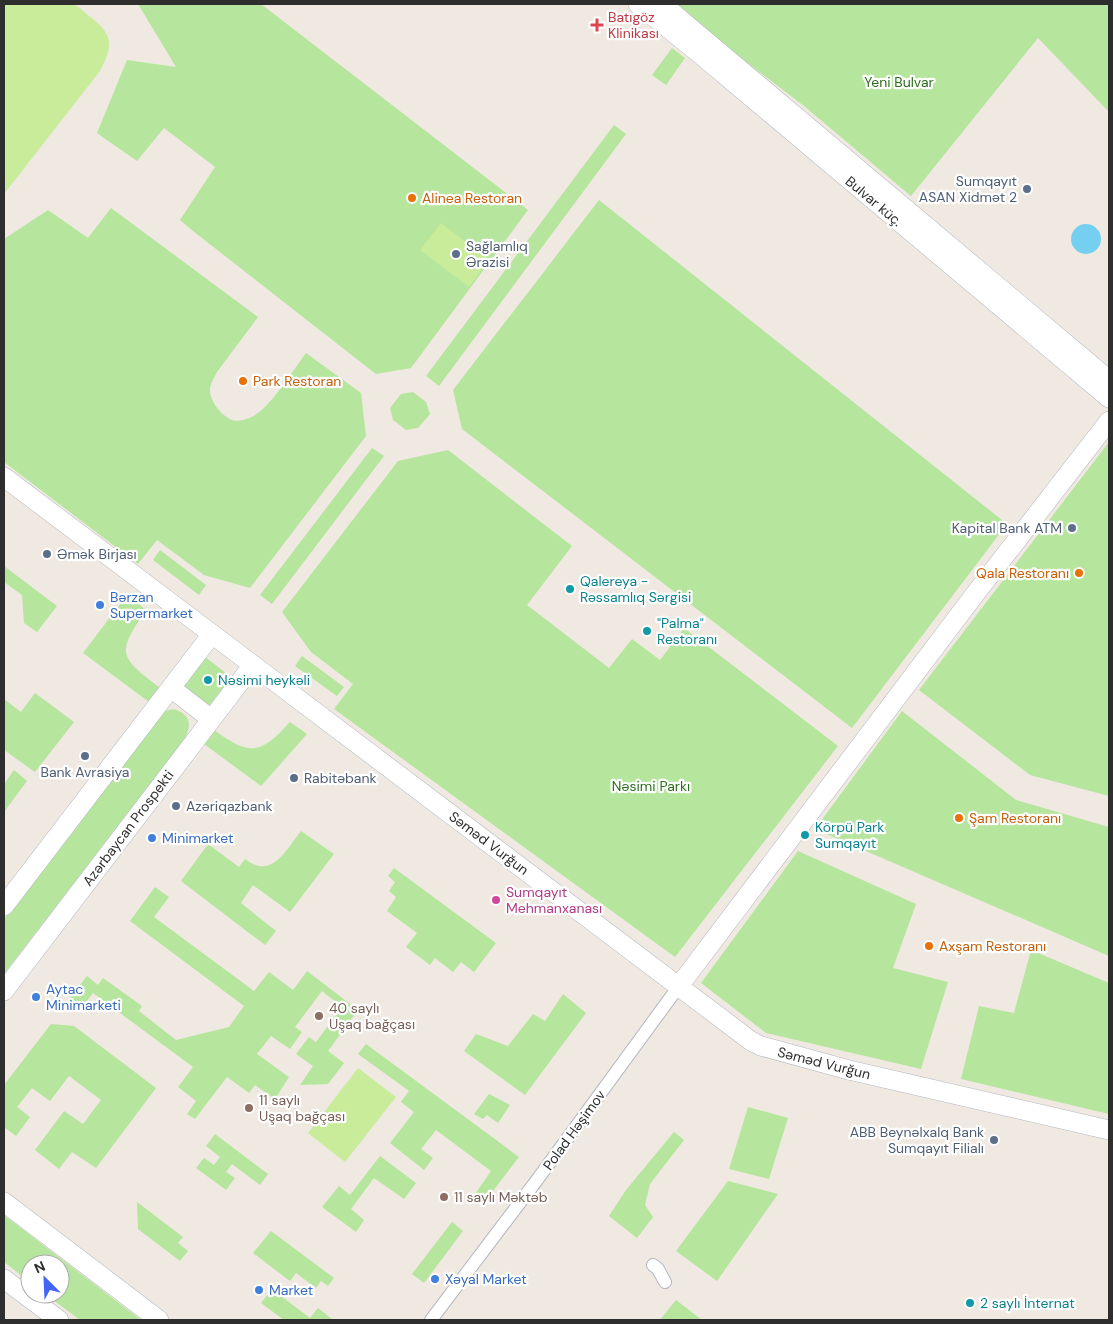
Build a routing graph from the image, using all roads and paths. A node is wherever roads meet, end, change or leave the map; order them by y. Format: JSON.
{"nodes":[{"id":1,"x":638,"y":4,"type":"edge"},
{"id":2,"x":660,"y":9,"type":"edge"},
{"id":3,"x":1109,"y":380,"type":"edge"},
{"id":4,"x":1109,"y":398,"type":"edge"},
{"id":5,"x":1109,"y":421,"type":"edge"},
{"id":6,"x":4,"y":477,"type":"edge"},
{"id":7,"x":212,"y":634,"type":"junction"},
{"id":8,"x":253,"y":665,"type":"junction"},
{"id":9,"x":171,"y":688,"type":"junction"},
{"id":10,"x":211,"y":719,"type":"junction"},
{"id":11,"x":4,"y":906,"type":"edge"},
{"id":12,"x":679,"y":986,"type":"junction"},
{"id":13,"x":4,"y":990,"type":"edge"},
{"id":14,"x":1109,"y":1130,"type":"edge"},
{"id":15,"x":4,"y":1202,"type":"edge"},
{"id":16,"x":653,"y":1265,"type":"dead end"},
{"id":17,"x":4,"y":1279,"type":"edge"},
{"id":18,"x":665,"y":1282,"type":"dead end"},
{"id":19,"x":59,"y":1320,"type":"edge"},
{"id":20,"x":159,"y":1320,"type":"edge"},
{"id":21,"x":431,"y":1320,"type":"edge"}],
"edges":[{"from":1,"to":2,"type":"main road","name":"Bulvar küç."},
{"from":2,"to":3,"type":"main road","name":"Bulvar küç."},
{"from":2,"to":4,"type":"main road","name":"Bulvar küç."},
{"from":5,"to":12,"type":"main road"},
{"from":6,"to":7,"type":"main road","name":"Səməd Vurğun"},
{"from":7,"to":8,"type":"main road","name":"Səməd Vurğun"},
{"from":7,"to":9,"type":"main road"},
{"from":8,"to":10,"type":"main road","name":"Azərbaycan Prospekti"},
{"from":8,"to":12,"type":"main road","name":"Səməd Vurğun"},
{"from":9,"to":10,"type":"main road"},
{"from":9,"to":11,"type":"main road"},
{"from":10,"to":13,"type":"main road","name":"Azərbaycan Prospekti"},
{"from":12,"to":14,"type":"main road","name":"Səməd Vurğun"},
{"from":12,"to":21,"type":"street","name":"Polad Həşimov"},
{"from":15,"to":20,"type":"main road"},
{"from":16,"to":18,"type":"street"},
{"from":17,"to":19,"type":"main road"}]}
